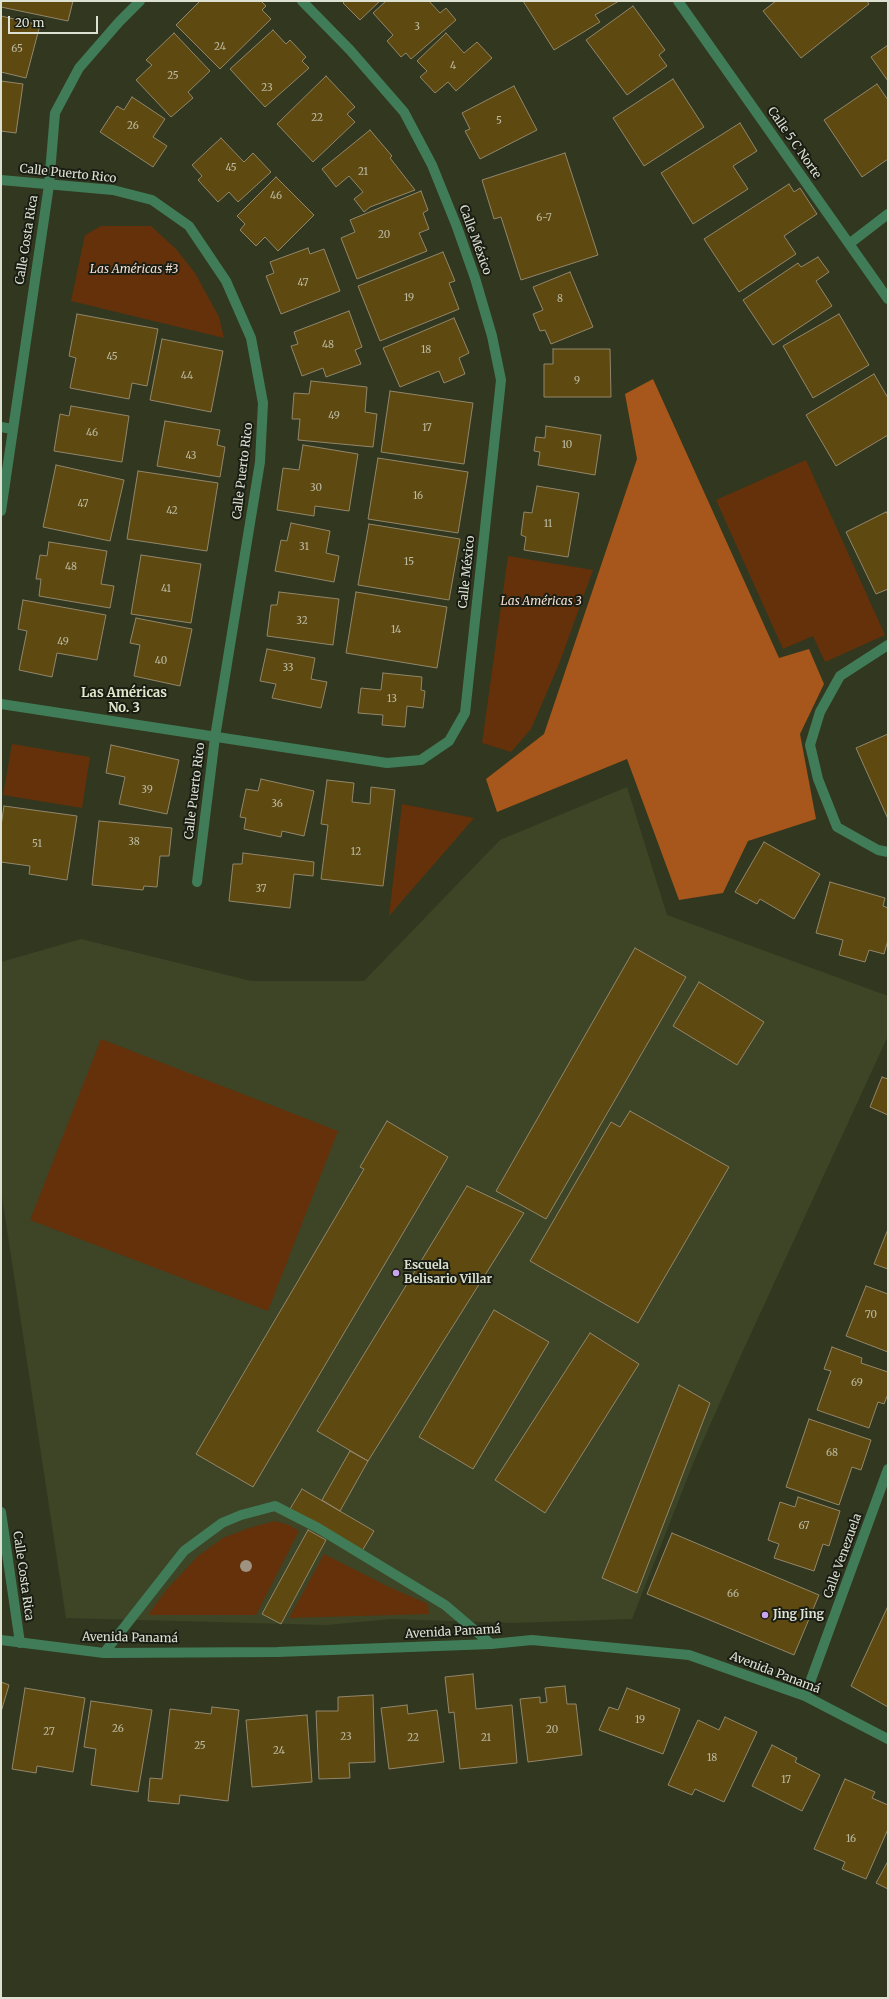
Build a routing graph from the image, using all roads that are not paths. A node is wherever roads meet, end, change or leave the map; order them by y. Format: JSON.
{"nodes":[{"id":1,"x":140,"y":1,"type":"edge"},
{"id":2,"x":302,"y":1,"type":"edge"},
{"id":3,"x":678,"y":1,"type":"edge"},
{"id":4,"x":1,"y":180,"type":"edge"},
{"id":5,"x":49,"y":185,"type":"junction"},
{"id":6,"x":888,"y":214,"type":"edge"},
{"id":7,"x":849,"y":244,"type":"junction"},
{"id":8,"x":888,"y":299,"type":"edge"},
{"id":9,"x":1,"y":427,"type":"edge"},
{"id":10,"x":12,"y":429,"type":"junction"},
{"id":11,"x":1,"y":511,"type":"edge"},
{"id":12,"x":888,"y":645,"type":"edge"},
{"id":13,"x":1,"y":704,"type":"edge"},
{"id":14,"x":215,"y":737,"type":"junction"},
{"id":15,"x":888,"y":852,"type":"edge"},
{"id":16,"x":197,"y":882,"type":"dead end"},
{"id":17,"x":888,"y":1469,"type":"edge"},
{"id":18,"x":1,"y":1512,"type":"edge"},
{"id":19,"x":1,"y":1640,"type":"edge"},
{"id":20,"x":20,"y":1644,"type":"junction"},
{"id":21,"x":491,"y":1644,"type":"junction"},
{"id":22,"x":104,"y":1653,"type":"junction"},
{"id":23,"x":805,"y":1696,"type":"junction"},
{"id":24,"x":888,"y":1739,"type":"edge"}],
"edges":[{"from":1,"to":5,"type":"street","name":"Calle Costa Rica"},
{"from":2,"to":14,"type":"street","name":"Calle México"},
{"from":3,"to":7,"type":"street","name":"Calle 5 C Norte"},
{"from":4,"to":5,"type":"street","name":"Calle Puerto Rico"},
{"from":5,"to":10,"type":"street","name":"Calle Costa Rica"},
{"from":5,"to":14,"type":"street","name":"Calle Puerto Rico"},
{"from":6,"to":7,"type":"street"},
{"from":7,"to":8,"type":"street","name":"Calle 5 C Norte"},
{"from":9,"to":10,"type":"street"},
{"from":10,"to":11,"type":"street","name":"Calle Costa Rica"},
{"from":12,"to":15,"type":"street"},
{"from":13,"to":14,"type":"street","name":"Calle México"},
{"from":14,"to":16,"type":"street","name":"Calle Puerto Rico"},
{"from":17,"to":23,"type":"street","name":"Calle Venezuela"},
{"from":18,"to":20,"type":"street","name":"Calle Costa Rica"},
{"from":19,"to":20,"type":"street","name":"Avenida Panamá"},
{"from":20,"to":22,"type":"street","name":"Avenida Panamá"},
{"from":21,"to":22,"type":"street","name":"Avenida Panamá"},
{"from":21,"to":22,"type":"street"},
{"from":21,"to":23,"type":"street","name":"Avenida Panamá"},
{"from":23,"to":24,"type":"street","name":"Avenida Panamá"}]}
